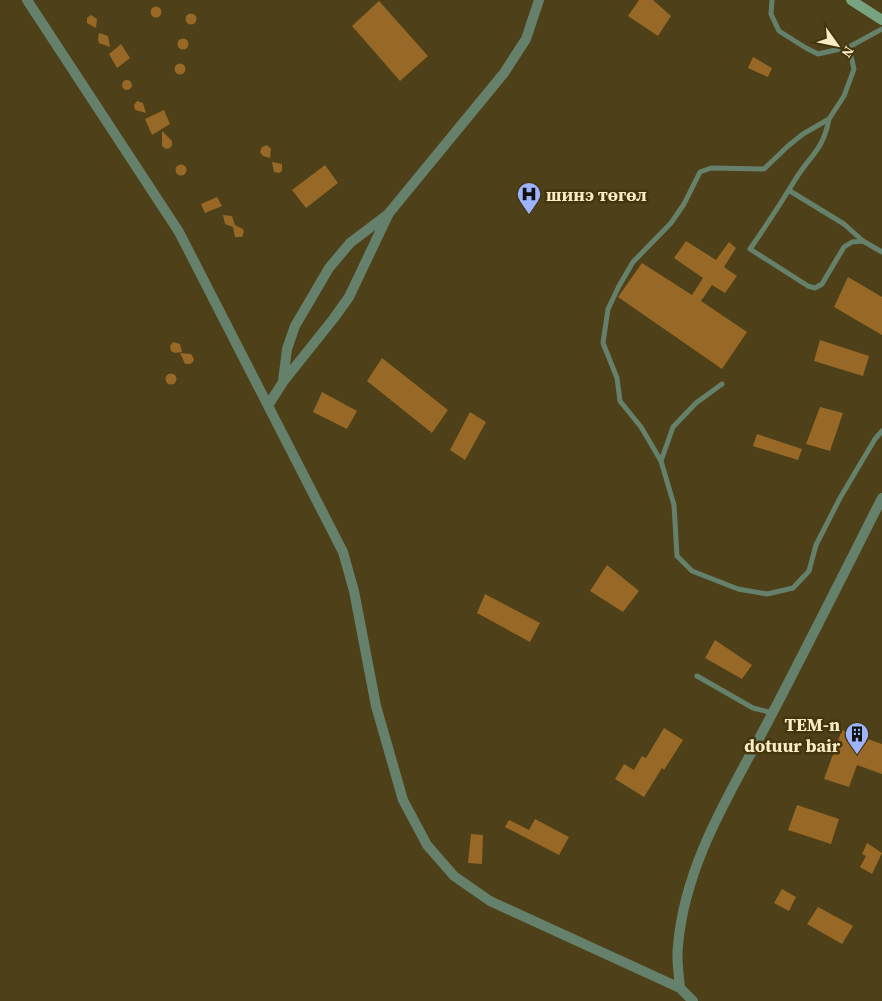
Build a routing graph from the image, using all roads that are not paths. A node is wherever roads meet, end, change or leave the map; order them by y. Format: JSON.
{"nodes":[{"id":1,"x":27,"y":0,"type":"edge"},
{"id":2,"x":540,"y":0,"type":"edge"},
{"id":3,"x":772,"y":0,"type":"edge"},
{"id":4,"x":851,"y":0,"type":"edge"},
{"id":5,"x":882,"y":20,"type":"edge"},
{"id":6,"x":882,"y":30,"type":"edge"},
{"id":7,"x":849,"y":47,"type":"junction"},
{"id":8,"x":829,"y":119,"type":"junction"},
{"id":9,"x":790,"y":191,"type":"junction"},
{"id":10,"x":389,"y":213,"type":"junction"},
{"id":11,"x":863,"y":241,"type":"junction"},
{"id":12,"x":882,"y":252,"type":"edge"},
{"id":13,"x":283,"y":382,"type":"junction"},
{"id":14,"x":722,"y":384,"type":"dead end"},
{"id":15,"x":268,"y":404,"type":"junction"},
{"id":16,"x":882,"y":431,"type":"edge"},
{"id":17,"x":661,"y":461,"type":"junction"},
{"id":18,"x":882,"y":498,"type":"edge"},
{"id":19,"x":697,"y":676,"type":"dead end"},
{"id":20,"x":773,"y":713,"type":"junction"},
{"id":21,"x":680,"y":988,"type":"junction"},
{"id":22,"x":693,"y":1001,"type":"edge"}],
"edges":[{"from":1,"to":15,"type":"street"},
{"from":2,"to":10,"type":"street"},
{"from":3,"to":7,"type":"lane"},
{"from":4,"to":5,"type":"main road"},
{"from":6,"to":7,"type":"lane"},
{"from":7,"to":8,"type":"lane"},
{"from":8,"to":9,"type":"lane"},
{"from":8,"to":17,"type":"lane"},
{"from":9,"to":11,"type":"lane"},
{"from":9,"to":11,"type":"lane"},
{"from":10,"to":13,"type":"street"},
{"from":10,"to":13,"type":"street"},
{"from":11,"to":12,"type":"lane"},
{"from":13,"to":15,"type":"street"},
{"from":14,"to":17,"type":"lane"},
{"from":15,"to":21,"type":"street"},
{"from":16,"to":17,"type":"lane"},
{"from":18,"to":20,"type":"street"},
{"from":19,"to":20,"type":"lane"},
{"from":20,"to":21,"type":"street"},
{"from":21,"to":22,"type":"street"}]}
